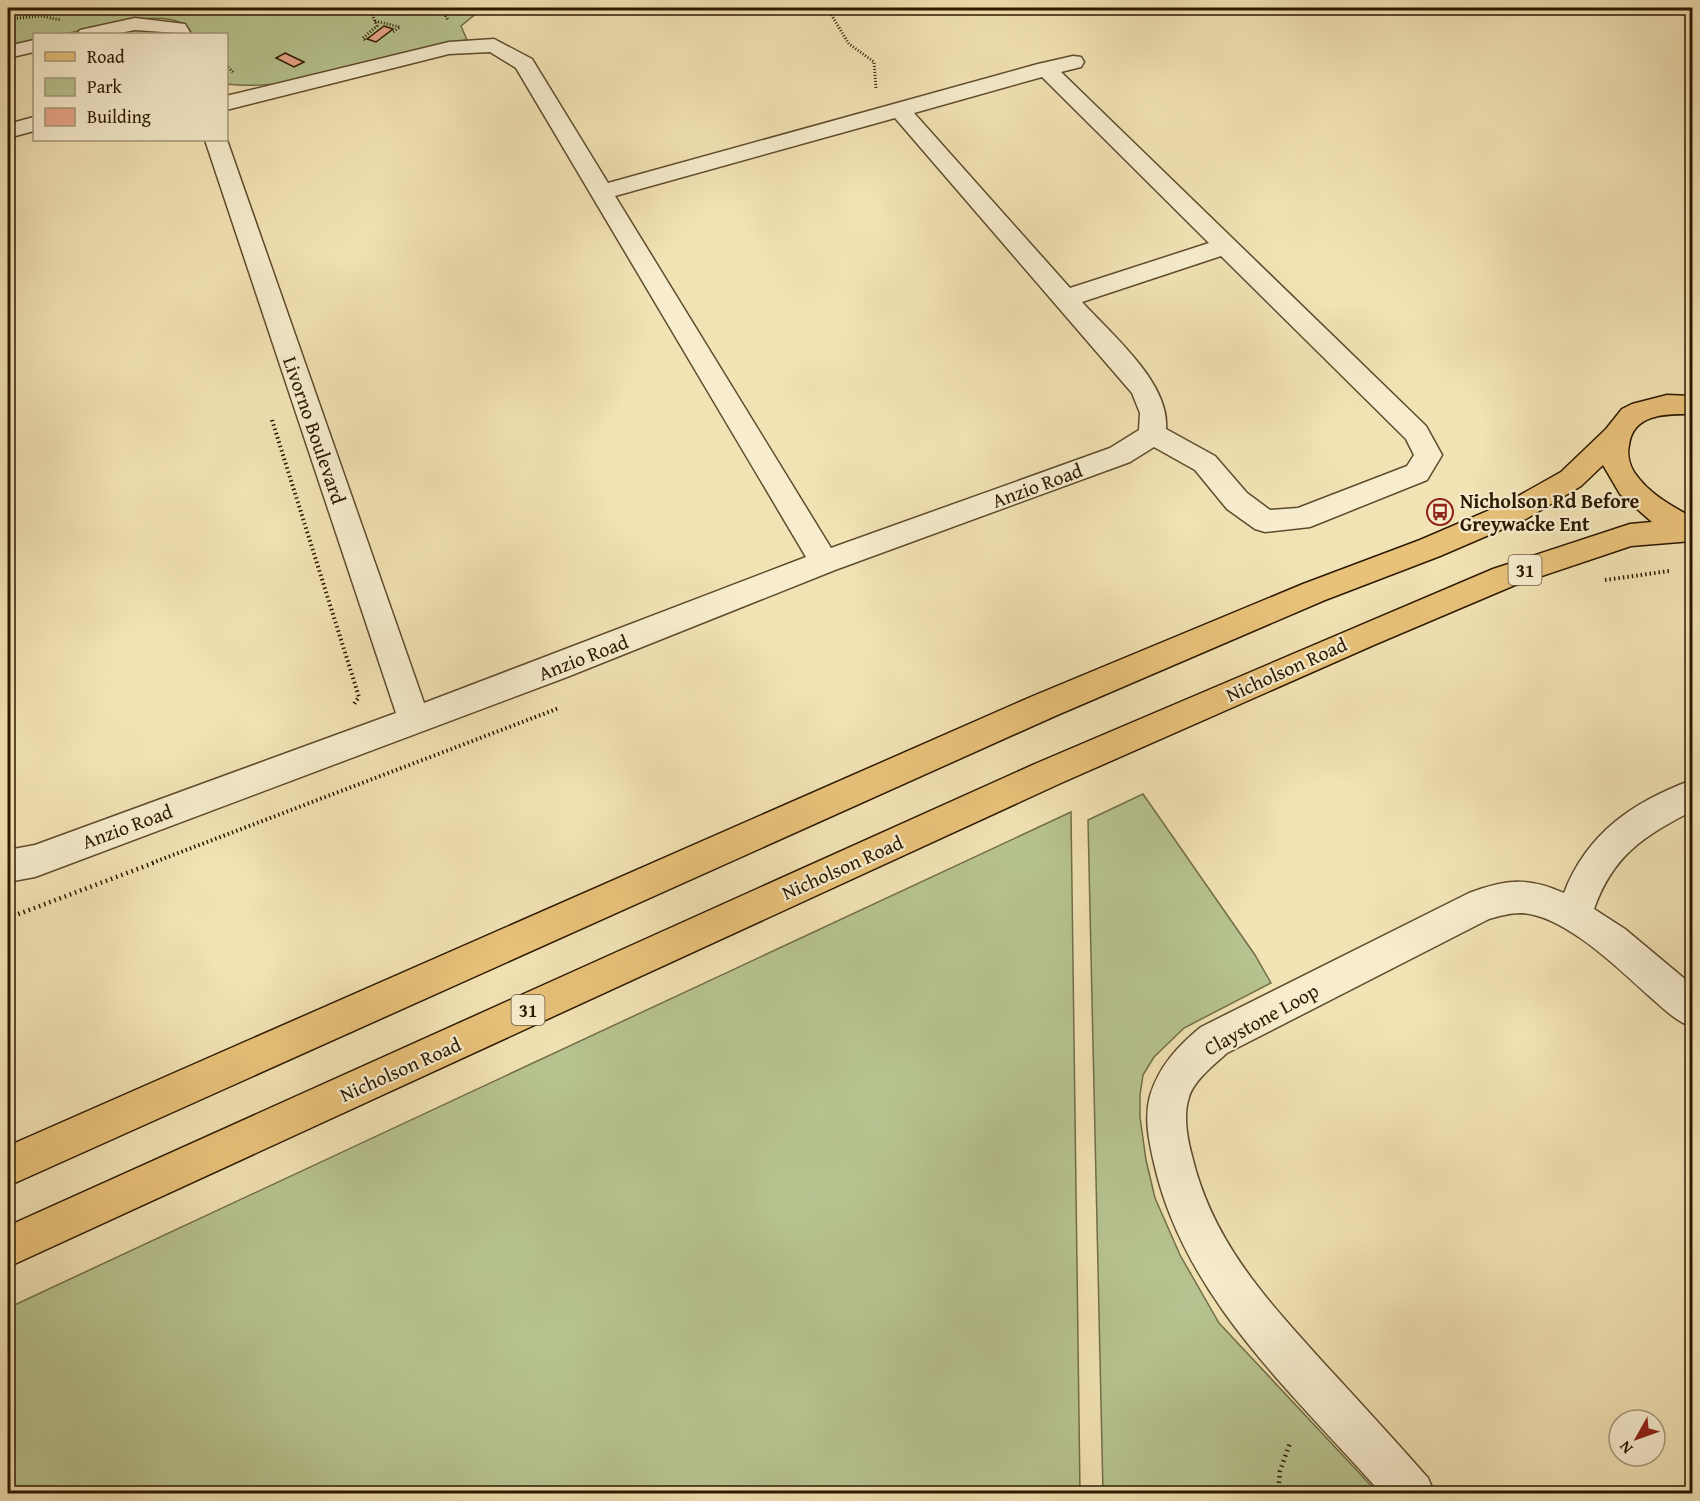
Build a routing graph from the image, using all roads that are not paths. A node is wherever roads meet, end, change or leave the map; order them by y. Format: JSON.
{"nodes":[{"id":1,"x":92,"y":33,"type":"edge"},
{"id":2,"x":180,"y":33,"type":"edge"},
{"id":3,"x":33,"y":46,"type":"edge"},
{"id":4,"x":8,"y":52,"type":"edge"},
{"id":5,"x":1073,"y":62,"type":"dead end"},
{"id":6,"x":1046,"y":69,"type":"junction"},
{"id":7,"x":890,"y":102,"type":"junction"},
{"id":8,"x":228,"y":103,"type":"edge"},
{"id":9,"x":33,"y":124,"type":"edge"},
{"id":10,"x":8,"y":130,"type":"edge"},
{"id":11,"x":216,"y":141,"type":"edge"},
{"id":12,"x":602,"y":192,"type":"junction"},
{"id":13,"x":1226,"y":246,"type":"junction"},
{"id":14,"x":1065,"y":299,"type":"junction"},
{"id":15,"x":1692,"y":405,"type":"edge"},
{"id":16,"x":1152,"y":434,"type":"junction"},
{"id":17,"x":1614,"y":437,"type":"junction"},
{"id":18,"x":1692,"y":530,"type":"edge"},
{"id":19,"x":824,"y":562,"type":"junction"},
{"id":20,"x":414,"y":720,"type":"junction"},
{"id":21,"x":1692,"y":795,"type":"edge"},
{"id":22,"x":8,"y":866,"type":"edge"},
{"id":23,"x":1574,"y":915,"type":"junction"},
{"id":24,"x":1692,"y":1009,"type":"edge"},
{"id":25,"x":8,"y":1166,"type":"edge"},
{"id":26,"x":8,"y":1247,"type":"edge"},
{"id":27,"x":1412,"y":1494,"type":"edge"}],
"edges":[{"from":1,"to":2,"type":"street"},
{"from":3,"to":4,"type":"street"},
{"from":5,"to":6,"type":"street"},
{"from":6,"to":7,"type":"street"},
{"from":6,"to":13,"type":"street"},
{"from":7,"to":12,"type":"street"},
{"from":7,"to":14,"type":"street"},
{"from":8,"to":12,"type":"street"},
{"from":9,"to":10,"type":"street"},
{"from":11,"to":20,"type":"street","name":"Livorno Boulevard"},
{"from":12,"to":19,"type":"street"},
{"from":13,"to":14,"type":"street"},
{"from":13,"to":16,"type":"street"},
{"from":14,"to":16,"type":"street"},
{"from":15,"to":17,"type":"main road"},
{"from":16,"to":19,"type":"street","name":"Anzio Road"},
{"from":17,"to":18,"type":"main road","name":"Nicholson Road","number":"31"},
{"from":17,"to":25,"type":"main road"},
{"from":18,"to":26,"type":"main road","name":"Nicholson Road","number":"31"},
{"from":19,"to":20,"type":"street","name":"Anzio Road"},
{"from":20,"to":22,"type":"street","name":"Anzio Road"},
{"from":21,"to":23,"type":"street"},
{"from":23,"to":24,"type":"street","name":"Claystone Loop"},
{"from":23,"to":27,"type":"street","name":"Claystone Loop"}]}
